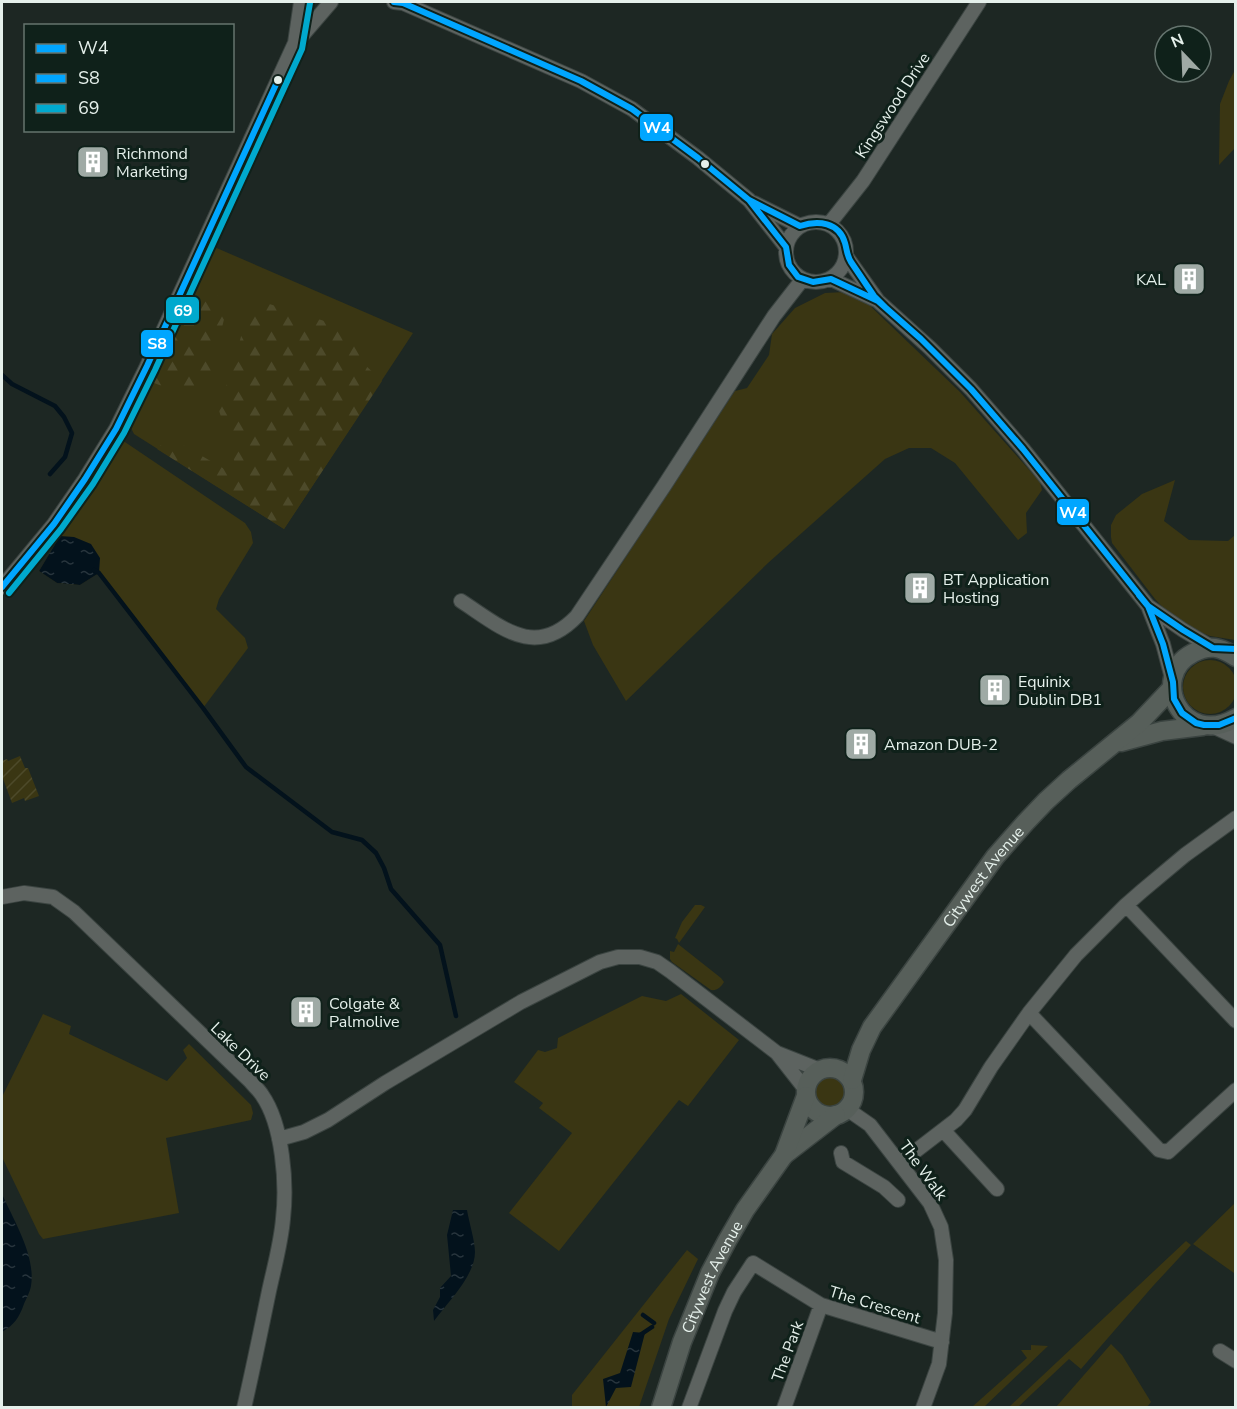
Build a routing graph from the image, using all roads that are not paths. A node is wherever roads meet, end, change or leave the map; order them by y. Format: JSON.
{"nodes":[{"id":1,"x":301,"y":2,"type":"edge"},
{"id":2,"x":331,"y":2,"type":"edge"},
{"id":3,"x":399,"y":2,"type":"edge"},
{"id":4,"x":979,"y":2,"type":"edge"},
{"id":5,"x":294,"y":45,"type":"junction"},
{"id":6,"x":749,"y":200,"type":"junction"},
{"id":7,"x":829,"y":224,"type":"junction"},
{"id":8,"x":800,"y":226,"type":"junction"},
{"id":9,"x":786,"y":247,"type":"junction"},
{"id":10,"x":846,"y":256,"type":"junction"},
{"id":11,"x":831,"y":279,"type":"junction"},
{"id":12,"x":802,"y":280,"type":"junction"},
{"id":13,"x":878,"y":301,"type":"junction"},
{"id":14,"x":2,"y":587,"type":"edge"},
{"id":15,"x":461,"y":601,"type":"dead end"},
{"id":16,"x":1148,"y":606,"type":"junction"},
{"id":17,"x":1227,"y":650,"type":"edge"},
{"id":18,"x":1172,"y":685,"type":"junction"},
{"id":19,"x":1236,"y":718,"type":"edge"},
{"id":20,"x":1208,"y":726,"type":"junction"},
{"id":21,"x":1236,"y":737,"type":"edge"},
{"id":22,"x":1115,"y":744,"type":"junction"},
{"id":23,"x":1236,"y":818,"type":"edge"},
{"id":24,"x":2,"y":897,"type":"edge"},
{"id":25,"x":1126,"y":905,"type":"junction"},
{"id":26,"x":1029,"y":1013,"type":"junction"},
{"id":27,"x":1236,"y":1021,"type":"edge"},
{"id":28,"x":872,"y":1027,"type":"junction"},
{"id":29,"x":777,"y":1053,"type":"junction"},
{"id":30,"x":827,"y":1069,"type":"junction"},
{"id":31,"x":852,"y":1080,"type":"junction"},
{"id":32,"x":1236,"y":1090,"type":"edge"},
{"id":33,"x":806,"y":1093,"type":"junction"},
{"id":34,"x":841,"y":1112,"type":"junction"},
{"id":35,"x":943,"y":1130,"type":"junction"},
{"id":36,"x":279,"y":1139,"type":"junction"},
{"id":37,"x":841,"y":1154,"type":"dead end"},
{"id":38,"x":784,"y":1155,"type":"junction"},
{"id":39,"x":902,"y":1167,"type":"junction"},
{"id":40,"x":884,"y":1187,"type":"junction"},
{"id":41,"x":997,"y":1189,"type":"dead end"},
{"id":42,"x":898,"y":1200,"type":"dead end"},
{"id":43,"x":821,"y":1305,"type":"junction"},
{"id":44,"x":942,"y":1342,"type":"junction"},
{"id":45,"x":1220,"y":1351,"type":"dead end"},
{"id":46,"x":1236,"y":1361,"type":"edge"},
{"id":47,"x":244,"y":1407,"type":"edge"},
{"id":48,"x":661,"y":1407,"type":"edge"},
{"id":49,"x":689,"y":1407,"type":"edge"},
{"id":50,"x":784,"y":1407,"type":"edge"},
{"id":51,"x":923,"y":1407,"type":"edge"}],
"edges":[{"from":1,"to":5,"type":"street"},
{"from":2,"to":5,"type":"street"},
{"from":3,"to":6,"type":"street"},
{"from":4,"to":7,"type":"street","name":"Kingswood Drive"},
{"from":5,"to":14,"type":"street"},
{"from":6,"to":8,"type":"street"},
{"from":6,"to":9,"type":"street"},
{"from":7,"to":8,"type":"street"},
{"from":7,"to":10,"type":"street"},
{"from":8,"to":9,"type":"street"},
{"from":9,"to":12,"type":"street"},
{"from":10,"to":11,"type":"street"},
{"from":10,"to":13,"type":"street"},
{"from":11,"to":12,"type":"street"},
{"from":11,"to":13,"type":"street"},
{"from":12,"to":15,"type":"street"},
{"from":13,"to":16,"type":"street"},
{"from":16,"to":17,"type":"street"},
{"from":16,"to":18,"type":"street"},
{"from":17,"to":18,"type":"main road","name":"Citywest Avenue"},
{"from":18,"to":20,"type":"main road"},
{"from":18,"to":22,"type":"main road","name":"Citywest Avenue"},
{"from":19,"to":20,"type":"main road","name":"Citywest Avenue"},
{"from":20,"to":21,"type":"street"},
{"from":20,"to":22,"type":"main road","name":"Citywest Avenue"},
{"from":22,"to":28,"type":"main road","name":"Citywest Avenue"},
{"from":23,"to":25,"type":"street"},
{"from":24,"to":36,"type":"street","name":"Lake Drive"},
{"from":25,"to":26,"type":"street"},
{"from":25,"to":27,"type":"street"},
{"from":26,"to":32,"type":"street"},
{"from":26,"to":35,"type":"street"},
{"from":28,"to":30,"type":"main road","name":"Citywest Avenue"},
{"from":28,"to":31,"type":"main road","name":"Citywest Avenue"},
{"from":29,"to":30,"type":"street"},
{"from":29,"to":33,"type":"street"},
{"from":29,"to":36,"type":"street"},
{"from":30,"to":31,"type":"main road"},
{"from":30,"to":33,"type":"main road"},
{"from":31,"to":34,"type":"main road"},
{"from":33,"to":34,"type":"main road"},
{"from":33,"to":38,"type":"main road","name":"Citywest Avenue"},
{"from":34,"to":38,"type":"main road","name":"Citywest Avenue"},
{"from":34,"to":39,"type":"street","name":"The Walk"},
{"from":35,"to":39,"type":"street"},
{"from":35,"to":41,"type":"street"},
{"from":36,"to":47,"type":"street","name":"Lake Drive"},
{"from":37,"to":40,"type":"street"},
{"from":38,"to":48,"type":"main road","name":"Citywest Avenue"},
{"from":39,"to":40,"type":"street"},
{"from":39,"to":44,"type":"street","name":"The Walk"},
{"from":40,"to":42,"type":"street"},
{"from":43,"to":44,"type":"street","name":"The Crescent"},
{"from":43,"to":49,"type":"street","name":"The Crescent"},
{"from":43,"to":50,"type":"street","name":"The Park"},
{"from":44,"to":51,"type":"street","name":"The Walk"},
{"from":45,"to":46,"type":"street"}]}
